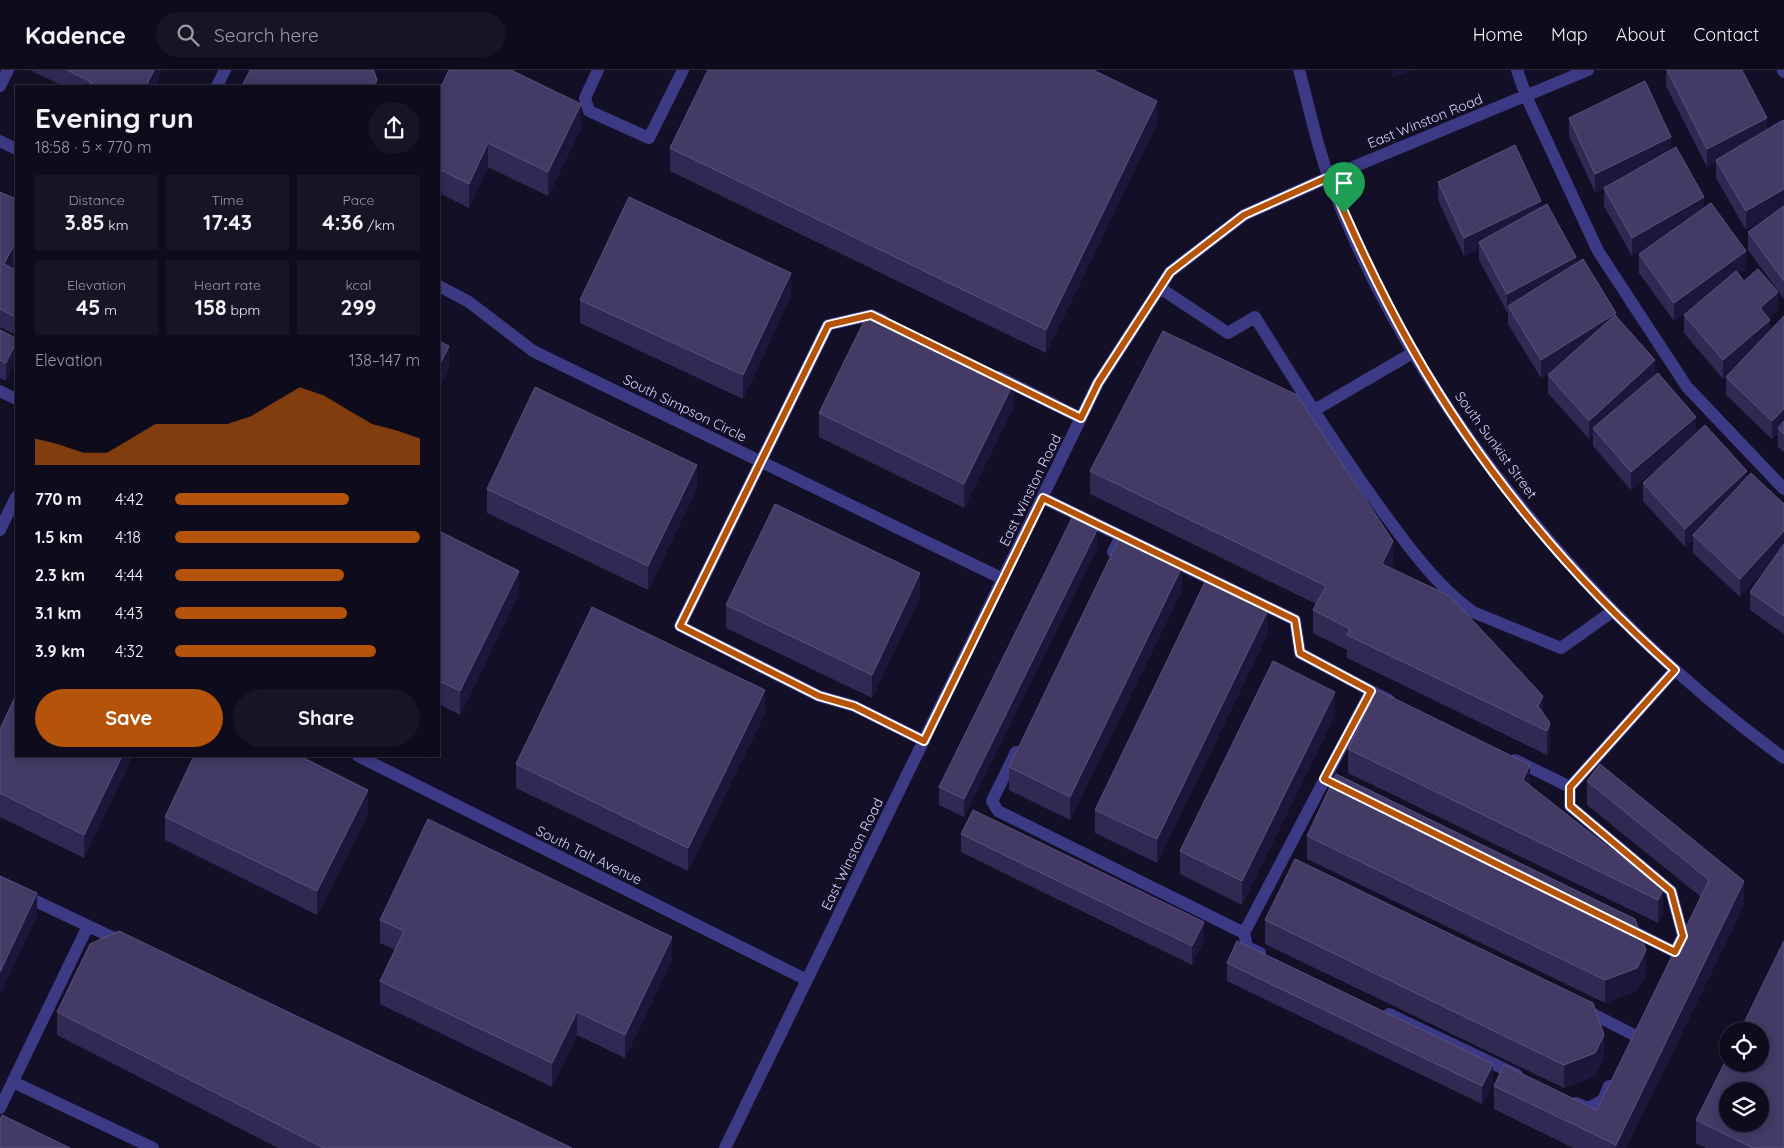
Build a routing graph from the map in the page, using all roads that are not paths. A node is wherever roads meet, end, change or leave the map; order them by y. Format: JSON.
{"nodes":[{"id":1,"x":8,"y":70,"type":"edge"},
{"id":2,"x":225,"y":70,"type":"edge"},
{"id":3,"x":598,"y":70,"type":"edge"},
{"id":4,"x":683,"y":70,"type":"edge"},
{"id":5,"x":1299,"y":70,"type":"edge"},
{"id":6,"x":1518,"y":70,"type":"edge"},
{"id":7,"x":1588,"y":70,"type":"edge"},
{"id":8,"x":218,"y":85,"type":"edge"},
{"id":9,"x":0,"y":86,"type":"edge"},
{"id":10,"x":1526,"y":96,"type":"junction"},
{"id":11,"x":0,"y":141,"type":"edge"},
{"id":12,"x":15,"y":148,"type":"edge"},
{"id":13,"x":1329,"y":177,"type":"junction"},
{"id":14,"x":440,"y":287,"type":"edge"},
{"id":15,"x":1160,"y":288,"type":"junction"},
{"id":16,"x":898,"y":328,"type":"edge"},
{"id":17,"x":1414,"y":352,"type":"junction"},
{"id":18,"x":987,"y":371,"type":"edge"},
{"id":19,"x":0,"y":391,"type":"edge"},
{"id":20,"x":15,"y":398,"type":"edge"},
{"id":21,"x":1313,"y":411,"type":"junction"},
{"id":22,"x":1081,"y":418,"type":"junction"},
{"id":23,"x":760,"y":461,"type":"junction"},
{"id":24,"x":1784,"y":489,"type":"edge"},
{"id":25,"x":1043,"y":498,"type":"junction"},
{"id":26,"x":9,"y":501,"type":"edge"},
{"id":27,"x":0,"y":530,"type":"edge"},
{"id":28,"x":1121,"y":536,"type":"junction"},
{"id":29,"x":1108,"y":562,"type":"edge"},
{"id":30,"x":1003,"y":580,"type":"junction"},
{"id":31,"x":1612,"y":611,"type":"junction"},
{"id":32,"x":1675,"y":670,"type":"junction"},
{"id":33,"x":1371,"y":691,"type":"junction"},
{"id":34,"x":1397,"y":703,"type":"edge"},
{"id":35,"x":1022,"y":739,"type":"edge"},
{"id":36,"x":924,"y":741,"type":"junction"},
{"id":37,"x":1500,"y":753,"type":"edge"},
{"id":38,"x":360,"y":757,"type":"edge"},
{"id":39,"x":1784,"y":758,"type":"edge"},
{"id":40,"x":1570,"y":787,"type":"junction"},
{"id":41,"x":0,"y":884,"type":"edge"},
{"id":42,"x":1614,"y":922,"type":"edge"},
{"id":43,"x":88,"y":926,"type":"junction"},
{"id":44,"x":1244,"y":933,"type":"junction"},
{"id":45,"x":133,"y":947,"type":"edge"},
{"id":46,"x":1274,"y":960,"type":"edge"},
{"id":47,"x":807,"y":980,"type":"junction"},
{"id":48,"x":1572,"y":1004,"type":"edge"},
{"id":49,"x":1382,"y":1011,"type":"edge"},
{"id":50,"x":1634,"y":1035,"type":"edge"},
{"id":51,"x":1615,"y":1075,"type":"edge"},
{"id":52,"x":1525,"y":1078,"type":"edge"},
{"id":53,"x":13,"y":1082,"type":"junction"},
{"id":54,"x":1561,"y":1096,"type":"edge"},
{"id":55,"x":0,"y":1108,"type":"edge"},
{"id":56,"x":153,"y":1148,"type":"edge"},
{"id":57,"x":725,"y":1148,"type":"edge"}],
"edges":[{"from":1,"to":9,"type":"street"},
{"from":2,"to":8,"type":"street"},
{"from":3,"to":4,"type":"street"},
{"from":5,"to":13,"type":"street","name":"South Sunkist Street"},
{"from":6,"to":10,"type":"street"},
{"from":7,"to":10,"type":"street","name":"East Winston Road"},
{"from":10,"to":13,"type":"street","name":"East Winston Road"},
{"from":10,"to":24,"type":"street"},
{"from":11,"to":12,"type":"street"},
{"from":13,"to":15,"type":"street","name":"East Winston Road"},
{"from":13,"to":17,"type":"street","name":"South Sunkist Street"},
{"from":14,"to":23,"type":"street","name":"South Simpson Circle"},
{"from":15,"to":21,"type":"street"},
{"from":15,"to":22,"type":"street","name":"East Winston Road"},
{"from":16,"to":23,"type":"street"},
{"from":17,"to":21,"type":"street"},
{"from":17,"to":31,"type":"street","name":"South Sunkist Street"},
{"from":18,"to":22,"type":"street"},
{"from":19,"to":20,"type":"street"},
{"from":21,"to":31,"type":"street"},
{"from":22,"to":25,"type":"street","name":"East Winston Road"},
{"from":23,"to":30,"type":"street","name":"South Simpson Circle"},
{"from":23,"to":36,"type":"street"},
{"from":25,"to":28,"type":"street"},
{"from":25,"to":30,"type":"street","name":"East Winston Road"},
{"from":26,"to":27,"type":"street"},
{"from":28,"to":29,"type":"street"},
{"from":28,"to":33,"type":"street"},
{"from":30,"to":36,"type":"street","name":"East Winston Road"},
{"from":31,"to":32,"type":"street","name":"South Sunkist Street"},
{"from":32,"to":39,"type":"street","name":"South Sunkist Street"},
{"from":32,"to":40,"type":"street"},
{"from":33,"to":34,"type":"street"},
{"from":33,"to":44,"type":"street"},
{"from":35,"to":44,"type":"street"},
{"from":36,"to":47,"type":"street","name":"East Winston Road"},
{"from":37,"to":40,"type":"street"},
{"from":38,"to":47,"type":"street","name":"South Talt Avenue"},
{"from":40,"to":42,"type":"street"},
{"from":41,"to":43,"type":"street"},
{"from":43,"to":45,"type":"street"},
{"from":43,"to":53,"type":"street"},
{"from":44,"to":46,"type":"street"},
{"from":47,"to":57,"type":"street","name":"East Winston Road"},
{"from":48,"to":50,"type":"street"},
{"from":49,"to":52,"type":"street"},
{"from":51,"to":54,"type":"street"},
{"from":53,"to":55,"type":"street"},
{"from":53,"to":56,"type":"street"}]}
